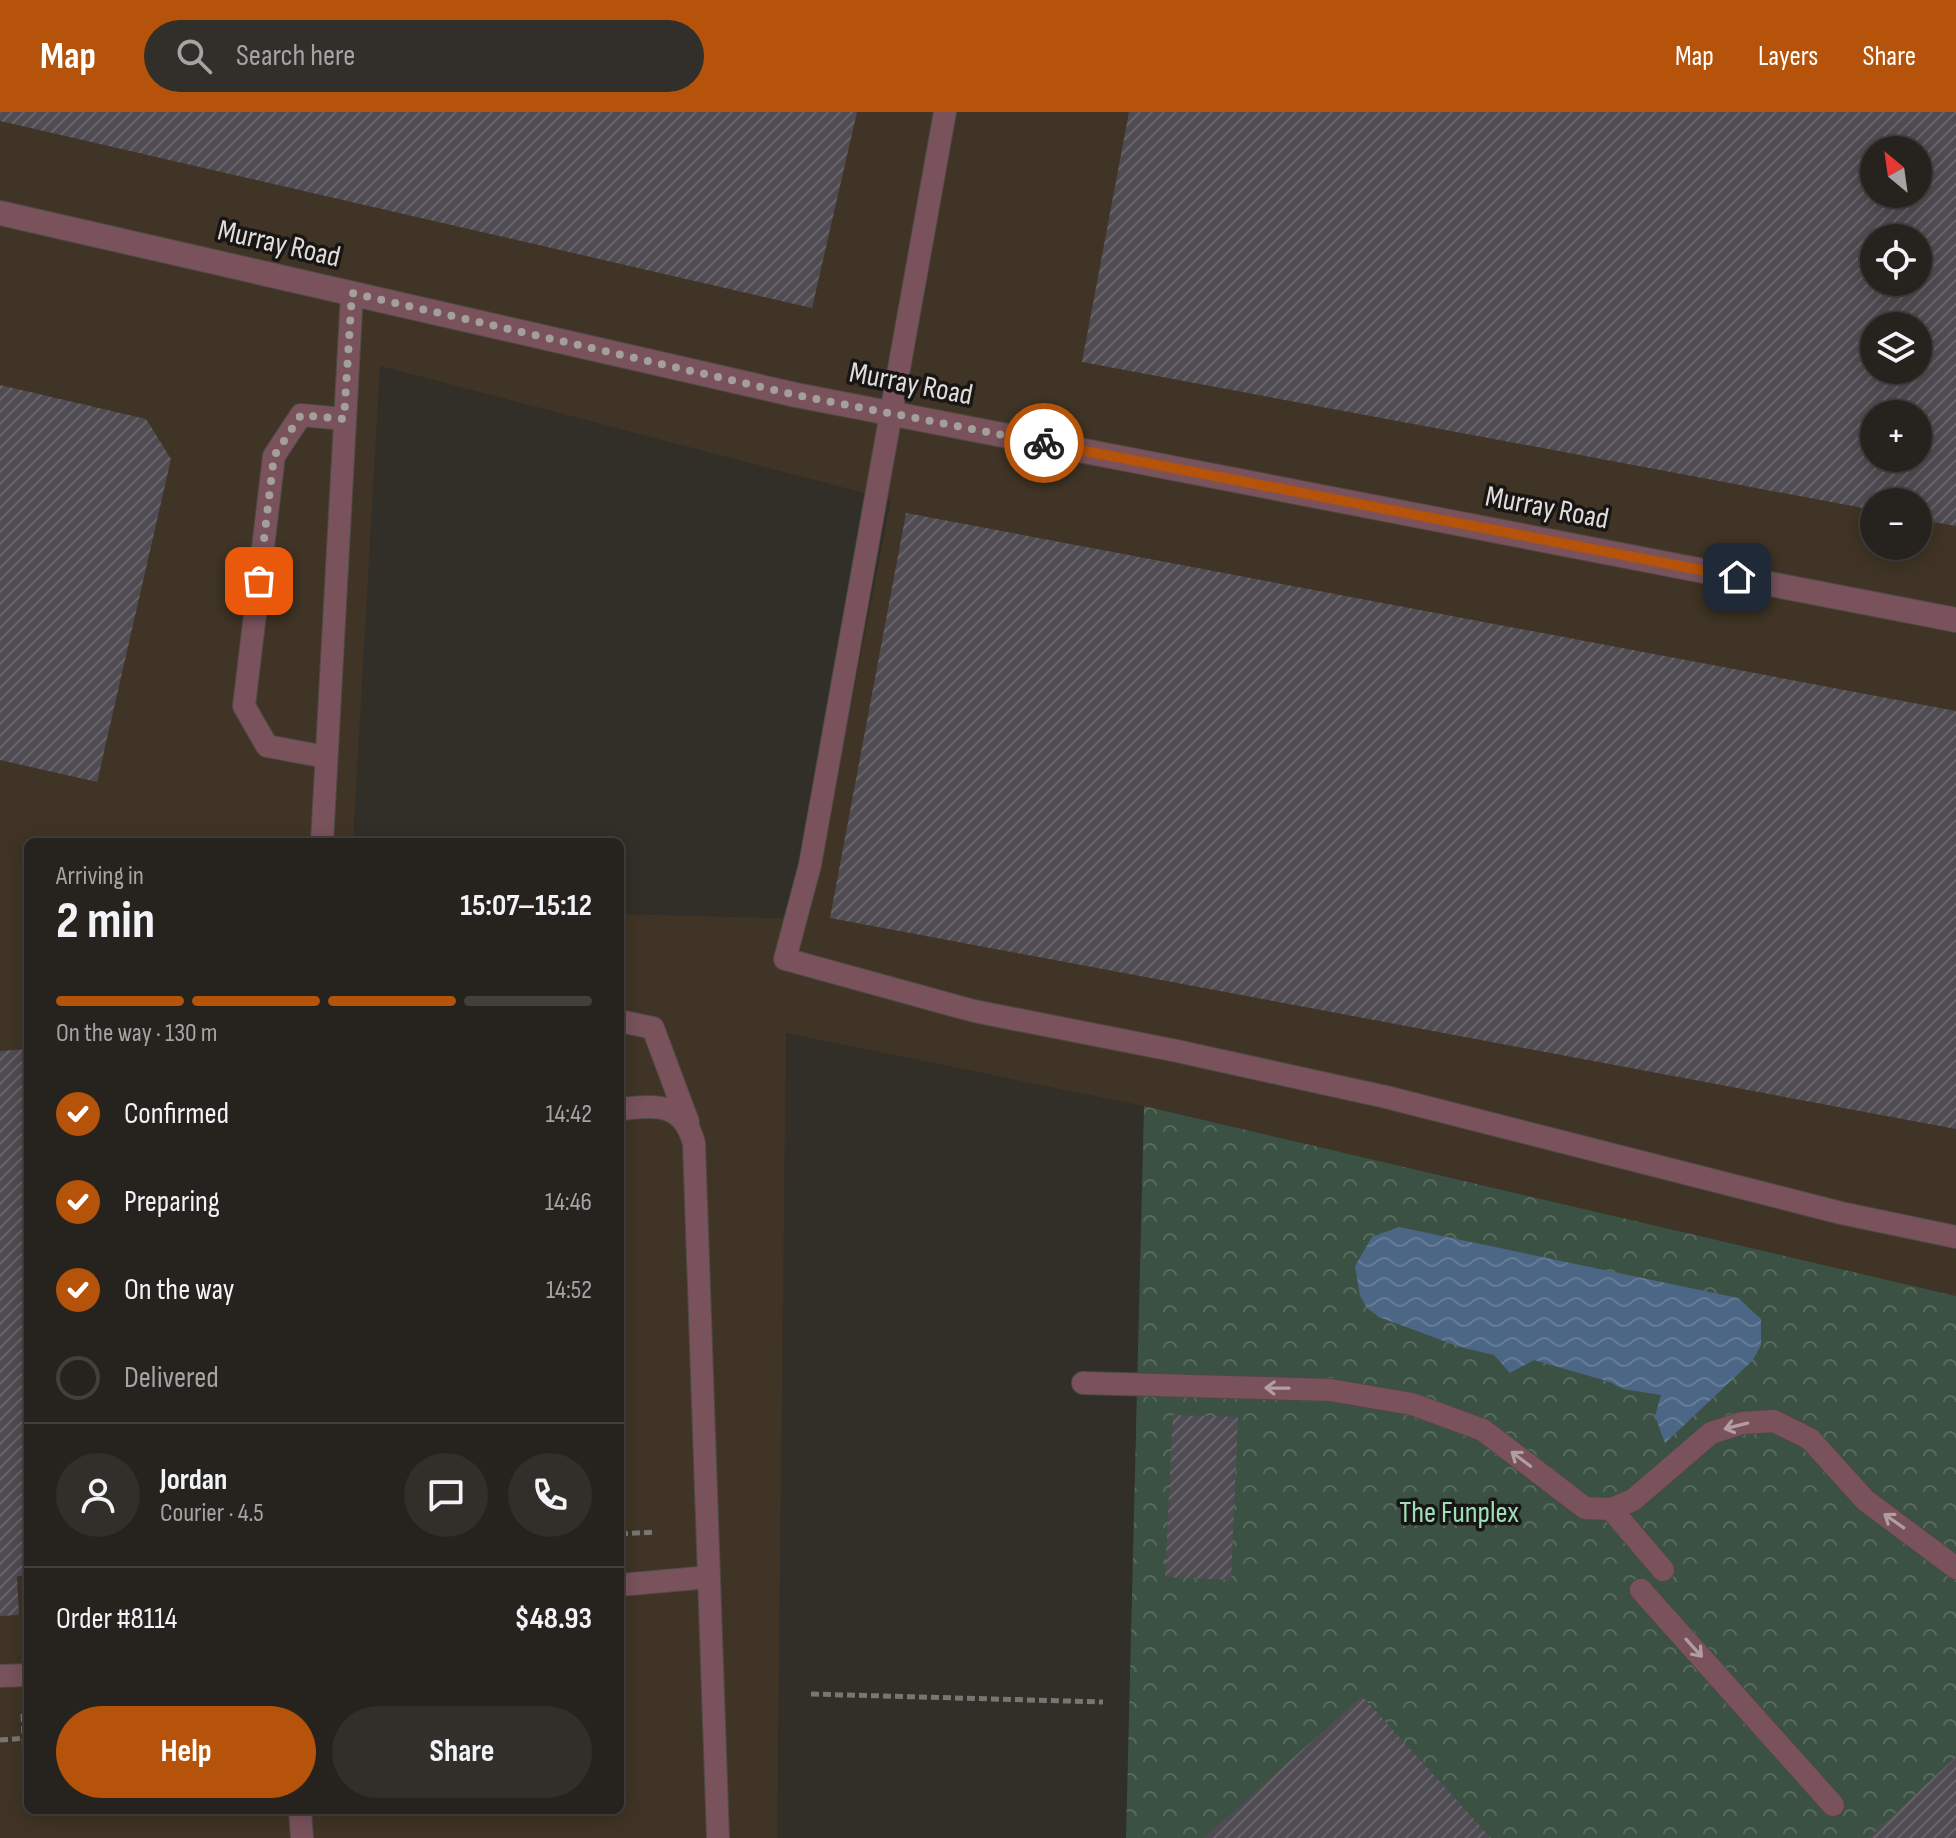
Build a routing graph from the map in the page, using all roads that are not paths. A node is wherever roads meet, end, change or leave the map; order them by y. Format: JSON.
{"nodes":[{"id":1,"x":945,"y":112,"type":"edge"},
{"id":2,"x":0,"y":213,"type":"edge"},
{"id":3,"x":352,"y":293,"type":"junction"},
{"id":4,"x":891,"y":413,"type":"junction"},
{"id":5,"x":344,"y":419,"type":"junction"},
{"id":6,"x":1956,"y":620,"type":"edge"},
{"id":7,"x":326,"y":757,"type":"junction"},
{"id":8,"x":322,"y":838,"type":"edge"},
{"id":9,"x":624,"y":1022,"type":"edge"},
{"id":10,"x":624,"y":1109,"type":"edge"},
{"id":11,"x":689,"y":1125,"type":"junction"},
{"id":12,"x":1956,"y":1237,"type":"edge"},
{"id":13,"x":1083,"y":1383,"type":"dead end"},
{"id":14,"x":1611,"y":1509,"type":"junction"},
{"id":15,"x":1956,"y":1568,"type":"edge"},
{"id":16,"x":1663,"y":1570,"type":"dead end"},
{"id":17,"x":709,"y":1577,"type":"junction"},
{"id":18,"x":624,"y":1585,"type":"edge"},
{"id":19,"x":1641,"y":1590,"type":"dead end"},
{"id":20,"x":24,"y":1675,"type":"edge"},
{"id":21,"x":0,"y":1676,"type":"edge"},
{"id":22,"x":1833,"y":1805,"type":"dead end"},
{"id":23,"x":300,"y":1814,"type":"edge"},
{"id":24,"x":302,"y":1838,"type":"edge"},
{"id":25,"x":718,"y":1838,"type":"edge"}],
"edges":[{"from":1,"to":4,"type":"lane"},
{"from":2,"to":3,"type":"street","name":"Murray Road"},
{"from":3,"to":4,"type":"street","name":"Murray Road"},
{"from":3,"to":5,"type":"lane"},
{"from":4,"to":6,"type":"street","name":"Murray Road"},
{"from":4,"to":12,"type":"lane"},
{"from":5,"to":7,"type":"lane"},
{"from":5,"to":7,"type":"lane"},
{"from":7,"to":8,"type":"lane"},
{"from":9,"to":11,"type":"lane"},
{"from":10,"to":11,"type":"lane"},
{"from":11,"to":17,"type":"lane"},
{"from":14,"to":13,"type":"lane","one_way":true},
{"from":15,"to":14,"type":"lane","one_way":true},
{"from":14,"to":16,"type":"lane"},
{"from":17,"to":18,"type":"lane"},
{"from":17,"to":25,"type":"lane"},
{"from":19,"to":22,"type":"lane","one_way":true},
{"from":20,"to":21,"type":"lane"},
{"from":23,"to":24,"type":"lane"}]}
